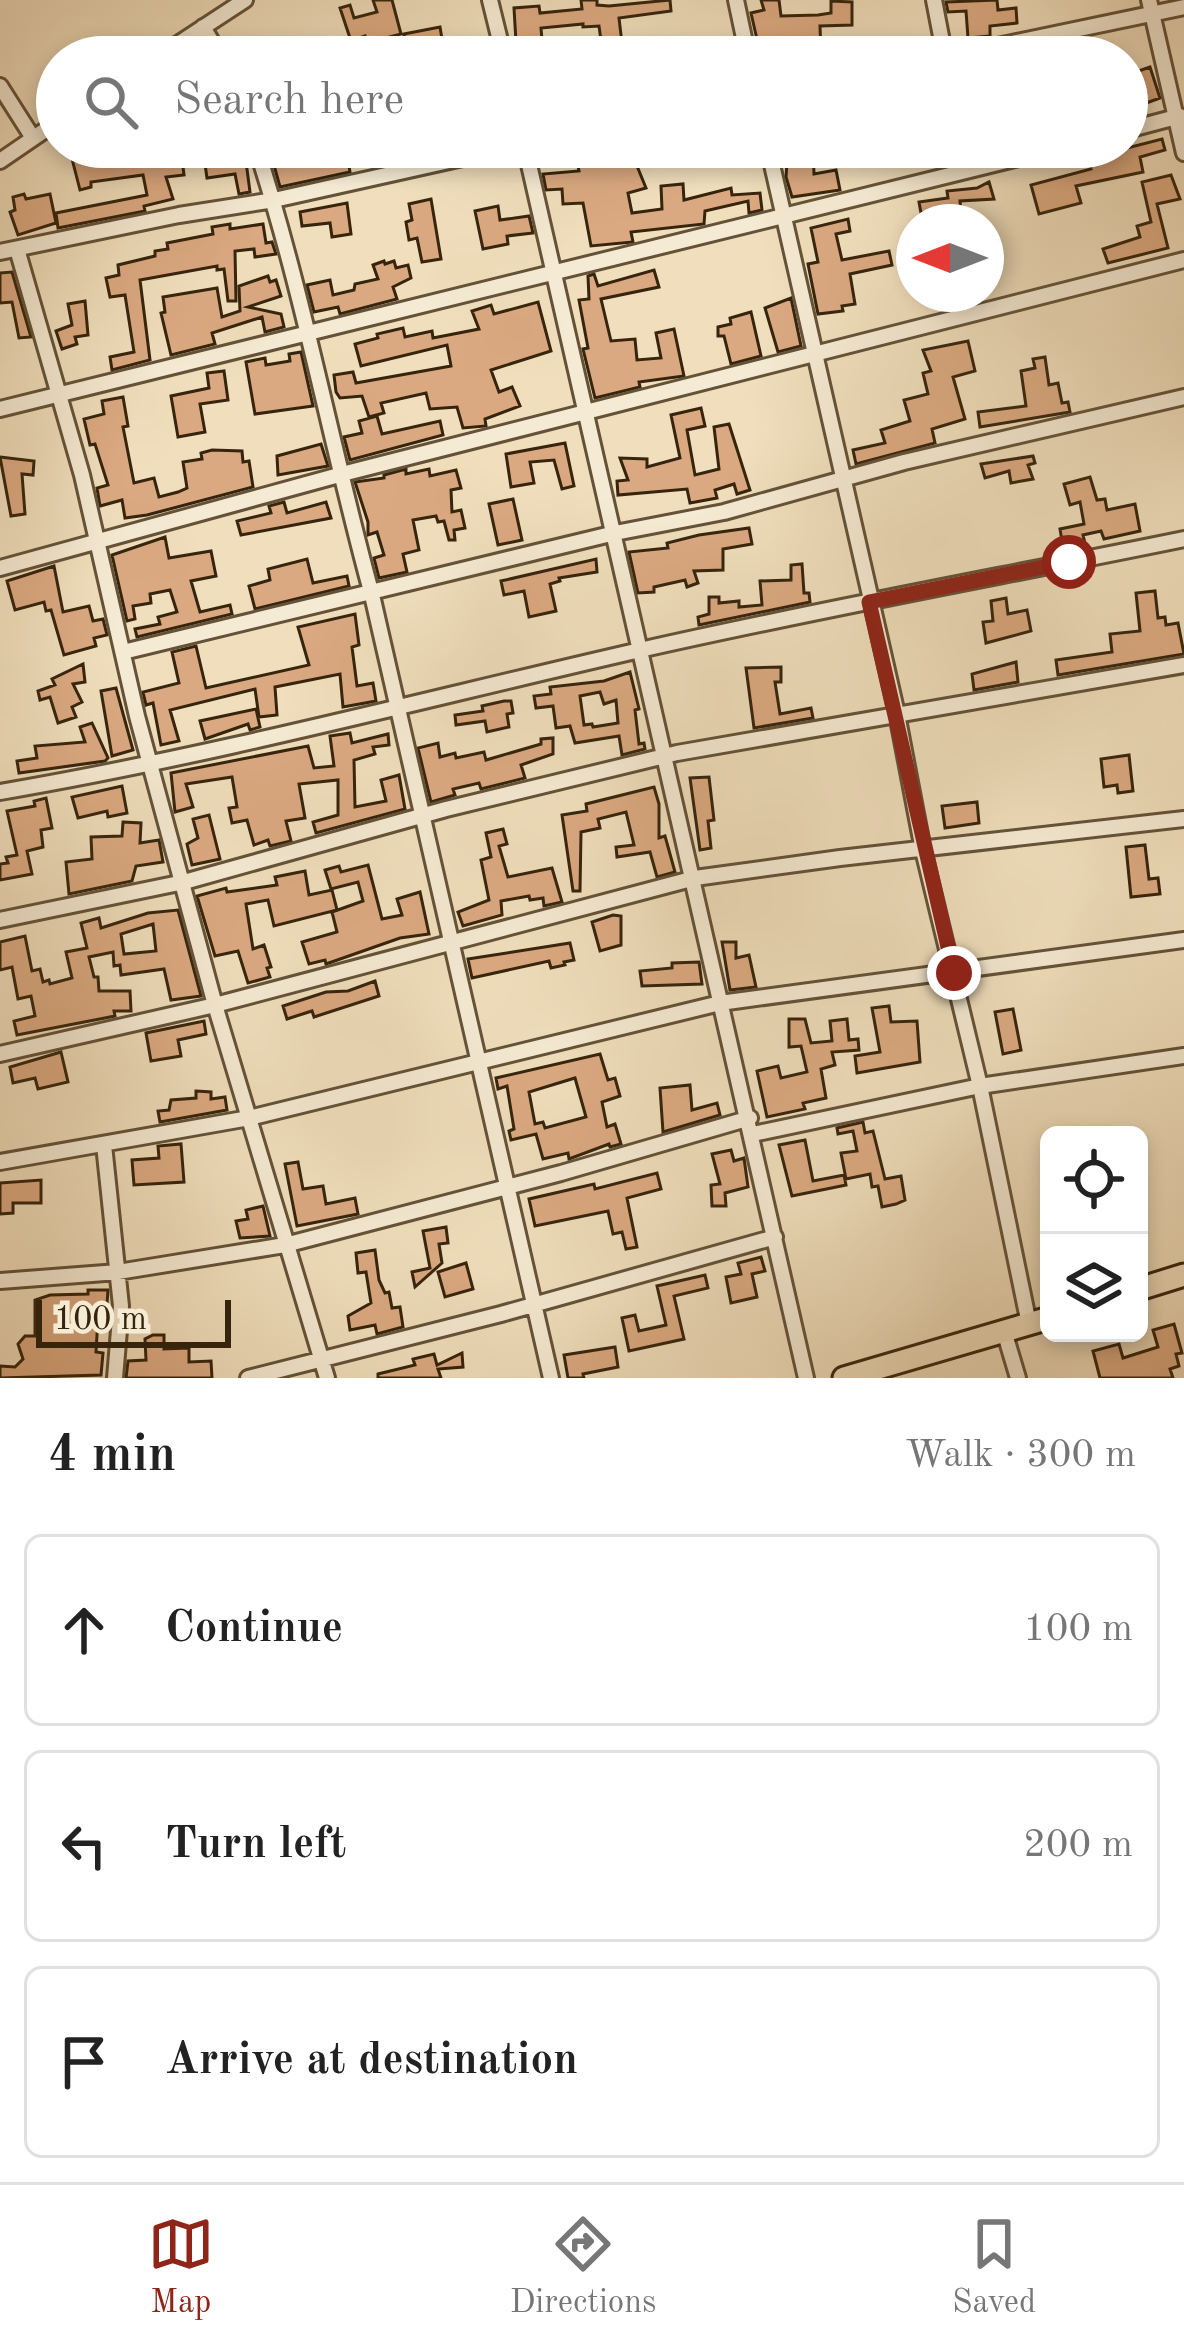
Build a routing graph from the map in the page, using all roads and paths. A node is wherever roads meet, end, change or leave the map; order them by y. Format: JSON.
{"nodes":[{"id":1,"x":245,"y":0,"type":"edge"},
{"id":2,"x":490,"y":0,"type":"edge"},
{"id":3,"x":736,"y":0,"type":"edge"},
{"id":4,"x":934,"y":0,"type":"edge"},
{"id":5,"x":1150,"y":7,"type":"edge"},
{"id":6,"x":1184,"y":7,"type":"edge"},
{"id":7,"x":203,"y":27,"type":"junction"},
{"id":8,"x":190,"y":36,"type":"edge"},
{"id":9,"x":208,"y":36,"type":"edge"},
{"id":10,"x":499,"y":36,"type":"edge"},
{"id":11,"x":744,"y":36,"type":"edge"},
{"id":12,"x":941,"y":36,"type":"edge"},
{"id":13,"x":1031,"y":36,"type":"edge"},
{"id":14,"x":0,"y":86,"type":"edge"},
{"id":15,"x":1180,"y":116,"type":"edge"},
{"id":16,"x":1148,"y":124,"type":"edge"},
{"id":17,"x":36,"y":136,"type":"edge"},
{"id":18,"x":33,"y":138,"type":"junction"},
{"id":19,"x":1184,"y":153,"type":"edge"},
{"id":20,"x":0,"y":161,"type":"edge"},
{"id":21,"x":263,"y":168,"type":"edge"},
{"id":22,"x":418,"y":168,"type":"edge"},
{"id":23,"x":530,"y":168,"type":"edge"},
{"id":24,"x":773,"y":168,"type":"edge"},
{"id":25,"x":976,"y":168,"type":"edge"},
{"id":26,"x":274,"y":200,"type":"junction"},
{"id":27,"x":784,"y":214,"type":"junction"},
{"id":28,"x":16,"y":249,"type":"junction"},
{"id":29,"x":0,"y":252,"type":"edge"},
{"id":30,"x":1184,"y":260,"type":"edge"},
{"id":31,"x":554,"y":271,"type":"junction"},
{"id":32,"x":309,"y":333,"type":"junction"},
{"id":33,"x":814,"y":355,"type":"junction"},
{"id":34,"x":59,"y":394,"type":"junction"},
{"id":35,"x":1184,"y":397,"type":"edge"},
{"id":36,"x":0,"y":409,"type":"edge"},
{"id":37,"x":585,"y":413,"type":"junction"},
{"id":38,"x":340,"y":477,"type":"junction"},
{"id":39,"x":844,"y":479,"type":"junction"},
{"id":40,"x":615,"y":533,"type":"junction"},
{"id":41,"x":1184,"y":539,"type":"edge"},
{"id":42,"x":95,"y":540,"type":"junction"},
{"id":43,"x":0,"y":568,"type":"edge"},
{"id":44,"x":372,"y":595,"type":"junction"},
{"id":45,"x":869,"y":602,"type":"junction"},
{"id":46,"x":638,"y":651,"type":"junction"},
{"id":47,"x":123,"y":652,"type":"junction"},
{"id":48,"x":1184,"y":665,"type":"edge"},
{"id":49,"x":397,"y":710,"type":"junction"},
{"id":50,"x":897,"y":714,"type":"junction"},
{"id":51,"x":663,"y":757,"type":"junction"},
{"id":52,"x":149,"y":766,"type":"junction"},
{"id":53,"x":0,"y":792,"type":"edge"},
{"id":54,"x":422,"y":816,"type":"junction"},
{"id":55,"x":1184,"y":820,"type":"edge"},
{"id":56,"x":923,"y":850,"type":"junction"},
{"id":57,"x":695,"y":878,"type":"junction"},
{"id":58,"x":184,"y":882,"type":"junction"},
{"id":59,"x":0,"y":920,"type":"edge"},
{"id":60,"x":450,"y":940,"type":"junction"},
{"id":61,"x":1184,"y":940,"type":"edge"},
{"id":62,"x":954,"y":973,"type":"junction"},
{"id":63,"x":720,"y":1003,"type":"junction"},
{"id":64,"x":215,"y":1005,"type":"junction"},
{"id":65,"x":0,"y":1054,"type":"edge"},
{"id":66,"x":1184,"y":1056,"type":"edge"},
{"id":67,"x":477,"y":1065,"type":"junction"},
{"id":68,"x":980,"y":1086,"type":"junction"},
{"id":69,"x":249,"y":1118,"type":"junction"},
{"id":70,"x":751,"y":1126,"type":"junction"},
{"id":71,"x":104,"y":1145,"type":"junction"},
{"id":72,"x":0,"y":1162,"type":"edge"},
{"id":73,"x":507,"y":1186,"type":"junction"},
{"id":74,"x":775,"y":1237,"type":"junction"},
{"id":75,"x":285,"y":1245,"type":"junction"},
{"id":76,"x":118,"y":1272,"type":"junction"},
{"id":77,"x":1184,"y":1275,"type":"edge"},
{"id":78,"x":0,"y":1281,"type":"edge"},
{"id":79,"x":1148,"y":1286,"type":"edge"},
{"id":80,"x":532,"y":1306,"type":"junction"},
{"id":81,"x":1039,"y":1321,"type":"edge"},
{"id":82,"x":1004,"y":1331,"type":"junction"},
{"id":83,"x":320,"y":1358,"type":"junction"},
{"id":84,"x":115,"y":1378,"type":"edge"},
{"id":85,"x":248,"y":1378,"type":"edge"},
{"id":86,"x":327,"y":1378,"type":"edge"},
{"id":87,"x":551,"y":1378,"type":"edge"},
{"id":88,"x":806,"y":1378,"type":"edge"},
{"id":89,"x":844,"y":1378,"type":"edge"},
{"id":90,"x":1018,"y":1378,"type":"edge"}],
"edges":[{"from":1,"to":7,"type":"street"},
{"from":2,"to":10,"type":"street"},
{"from":3,"to":11,"type":"street"},
{"from":4,"to":12,"type":"street"},
{"from":5,"to":6,"type":"street"},
{"from":5,"to":13,"type":"street"},
{"from":5,"to":15,"type":"street"},
{"from":7,"to":8,"type":"street"},
{"from":7,"to":9,"type":"street"},
{"from":14,"to":18,"type":"street"},
{"from":15,"to":16,"type":"street"},
{"from":15,"to":19,"type":"street"},
{"from":17,"to":18,"type":"street"},
{"from":18,"to":20,"type":"street"},
{"from":21,"to":26,"type":"street"},
{"from":22,"to":26,"type":"street"},
{"from":23,"to":31,"type":"street"},
{"from":24,"to":27,"type":"street"},
{"from":25,"to":27,"type":"street"},
{"from":26,"to":28,"type":"street"},
{"from":26,"to":32,"type":"street"},
{"from":27,"to":31,"type":"street"},
{"from":27,"to":33,"type":"street"},
{"from":28,"to":29,"type":"street"},
{"from":28,"to":34,"type":"street"},
{"from":30,"to":33,"type":"street"},
{"from":31,"to":32,"type":"street"},
{"from":31,"to":37,"type":"street"},
{"from":32,"to":34,"type":"street"},
{"from":32,"to":38,"type":"street"},
{"from":33,"to":37,"type":"street"},
{"from":33,"to":39,"type":"street"},
{"from":34,"to":36,"type":"street"},
{"from":34,"to":42,"type":"street"},
{"from":35,"to":39,"type":"street"},
{"from":37,"to":38,"type":"street"},
{"from":37,"to":40,"type":"street"},
{"from":38,"to":42,"type":"street"},
{"from":38,"to":44,"type":"street"},
{"from":39,"to":40,"type":"street"},
{"from":39,"to":45,"type":"street"},
{"from":40,"to":44,"type":"street"},
{"from":40,"to":46,"type":"street"},
{"from":41,"to":45,"type":"street"},
{"from":42,"to":43,"type":"street"},
{"from":42,"to":47,"type":"street"},
{"from":44,"to":47,"type":"street"},
{"from":44,"to":49,"type":"street"},
{"from":45,"to":46,"type":"street"},
{"from":45,"to":50,"type":"street"},
{"from":46,"to":49,"type":"street"},
{"from":46,"to":51,"type":"street"},
{"from":47,"to":52,"type":"street"},
{"from":48,"to":50,"type":"street"},
{"from":49,"to":52,"type":"street"},
{"from":49,"to":54,"type":"street"},
{"from":50,"to":51,"type":"street"},
{"from":50,"to":56,"type":"street"},
{"from":51,"to":54,"type":"street"},
{"from":51,"to":57,"type":"street"},
{"from":52,"to":53,"type":"street"},
{"from":52,"to":58,"type":"street"},
{"from":54,"to":58,"type":"street"},
{"from":54,"to":60,"type":"street"},
{"from":55,"to":56,"type":"street"},
{"from":56,"to":57,"type":"street"},
{"from":56,"to":62,"type":"street"},
{"from":57,"to":60,"type":"street"},
{"from":57,"to":63,"type":"street"},
{"from":58,"to":59,"type":"street"},
{"from":58,"to":64,"type":"street"},
{"from":60,"to":64,"type":"street"},
{"from":60,"to":67,"type":"street"},
{"from":61,"to":62,"type":"street"},
{"from":62,"to":63,"type":"street"},
{"from":62,"to":68,"type":"street"},
{"from":63,"to":67,"type":"street"},
{"from":63,"to":70,"type":"street"},
{"from":64,"to":65,"type":"street"},
{"from":64,"to":69,"type":"street"},
{"from":66,"to":68,"type":"street"},
{"from":67,"to":69,"type":"street"},
{"from":67,"to":73,"type":"street"},
{"from":68,"to":70,"type":"street"},
{"from":68,"to":81,"type":"street"},
{"from":69,"to":71,"type":"street"},
{"from":69,"to":75,"type":"street"},
{"from":70,"to":73,"type":"street"},
{"from":70,"to":74,"type":"street"},
{"from":71,"to":72,"type":"street"},
{"from":71,"to":76,"type":"street"},
{"from":73,"to":75,"type":"street"},
{"from":73,"to":80,"type":"street"},
{"from":74,"to":80,"type":"street"},
{"from":74,"to":88,"type":"street"},
{"from":75,"to":76,"type":"street"},
{"from":75,"to":83,"type":"street"},
{"from":76,"to":78,"type":"street"},
{"from":76,"to":84,"type":"street"},
{"from":77,"to":79,"type":"main road"},
{"from":80,"to":83,"type":"street"},
{"from":80,"to":87,"type":"street"},
{"from":81,"to":82,"type":"main road"},
{"from":82,"to":89,"type":"main road"},
{"from":82,"to":90,"type":"street"},
{"from":83,"to":85,"type":"street"},
{"from":83,"to":86,"type":"street"}]}
